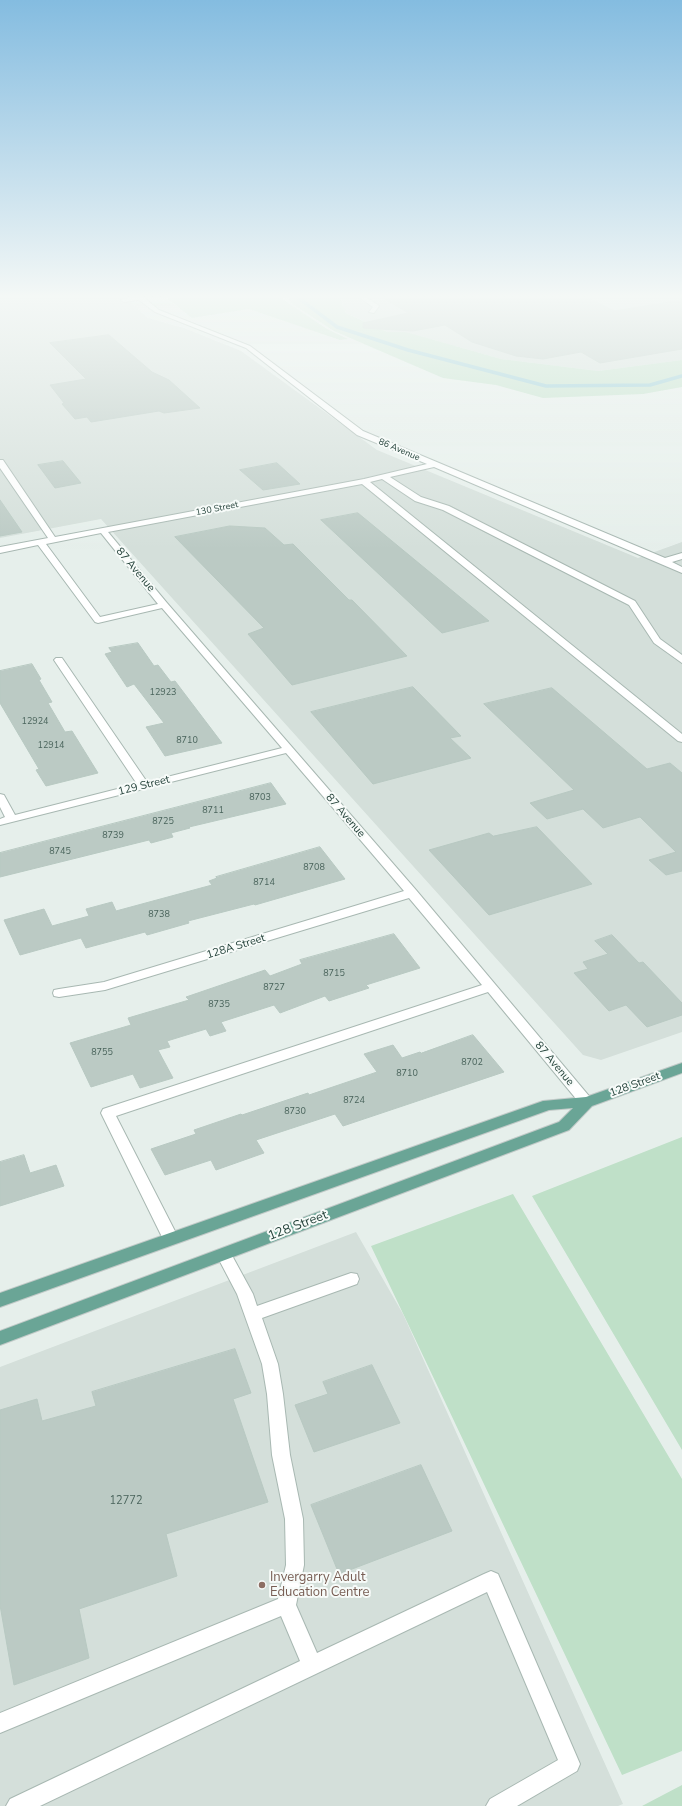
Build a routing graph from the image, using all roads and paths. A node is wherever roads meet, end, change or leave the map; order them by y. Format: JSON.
{"nodes":[{"id":1,"x":291,"y":380,"type":"edge"},
{"id":2,"x":0,"y":462,"type":"edge"},
{"id":3,"x":433,"y":465,"type":"junction"},
{"id":4,"x":383,"y":476,"type":"junction"},
{"id":5,"x":364,"y":481,"type":"junction"},
{"id":6,"x":103,"y":531,"type":"junction"},
{"id":7,"x":53,"y":540,"type":"junction"},
{"id":8,"x":41,"y":542,"type":"junction"},
{"id":9,"x":0,"y":550,"type":"edge"},
{"id":10,"x":682,"y":556,"type":"edge"},
{"id":11,"x":665,"y":561,"type":"junction"},
{"id":12,"x":682,"y":570,"type":"edge"},
{"id":13,"x":164,"y":606,"type":"junction"},
{"id":14,"x":59,"y":660,"type":"dead end"},
{"id":15,"x":682,"y":660,"type":"edge"},
{"id":16,"x":682,"y":739,"type":"edge"},
{"id":17,"x":287,"y":750,"type":"junction"},
{"id":18,"x":144,"y":786,"type":"junction"},
{"id":19,"x":0,"y":797,"type":"edge"},
{"id":20,"x":12,"y":819,"type":"junction"},
{"id":21,"x":0,"y":822,"type":"edge"},
{"id":22,"x":412,"y":893,"type":"junction"},
{"id":23,"x":490,"y":987,"type":"junction"},
{"id":24,"x":59,"y":993,"type":"dead end"},
{"id":25,"x":682,"y":1068,"type":"edge"},
{"id":26,"x":587,"y":1102,"type":"junction"},
{"id":27,"x":171,"y":1239,"type":"junction"},
{"id":28,"x":224,"y":1254,"type":"junction"},
{"id":29,"x":351,"y":1279,"type":"dead end"},
{"id":30,"x":0,"y":1300,"type":"edge"},
{"id":31,"x":252,"y":1315,"type":"junction"},
{"id":32,"x":0,"y":1338,"type":"edge"},
{"id":33,"x":286,"y":1606,"type":"junction"},
{"id":34,"x":312,"y":1665,"type":"junction"},
{"id":35,"x":0,"y":1723,"type":"edge"},
{"id":36,"x":17,"y":1806,"type":"edge"},
{"id":37,"x":497,"y":1806,"type":"edge"}],
"edges":[{"from":1,"to":3,"type":"street","name":"86 Avenue"},
{"from":2,"to":7,"type":"street"},
{"from":3,"to":4,"type":"street","name":"130 Street"},
{"from":3,"to":11,"type":"street","name":"86 Avenue"},
{"from":4,"to":5,"type":"street","name":"130 Street"},
{"from":4,"to":15,"type":"street"},
{"from":5,"to":6,"type":"street","name":"130 Street"},
{"from":5,"to":16,"type":"street"},
{"from":6,"to":7,"type":"street","name":"130 Street"},
{"from":6,"to":13,"type":"street","name":"87 Avenue"},
{"from":7,"to":8,"type":"street","name":"130 Street"},
{"from":8,"to":9,"type":"street","name":"130 Street"},
{"from":8,"to":13,"type":"street"},
{"from":10,"to":11,"type":"street"},
{"from":11,"to":12,"type":"street","name":"86 Avenue"},
{"from":13,"to":17,"type":"street","name":"87 Avenue"},
{"from":14,"to":18,"type":"street"},
{"from":17,"to":18,"type":"street","name":"129 Street"},
{"from":17,"to":22,"type":"street","name":"87 Avenue"},
{"from":18,"to":20,"type":"street","name":"129 Street"},
{"from":19,"to":20,"type":"street"},
{"from":20,"to":21,"type":"street","name":"129 Street"},
{"from":22,"to":23,"type":"street","name":"87 Avenue"},
{"from":22,"to":24,"type":"street","name":"128A Street"},
{"from":23,"to":26,"type":"street","name":"87 Avenue"},
{"from":23,"to":27,"type":"street"},
{"from":25,"to":26,"type":"main road","name":"128 Street"},
{"from":26,"to":27,"type":"main road","name":"128 Street"},
{"from":26,"to":28,"type":"main road","name":"128 Street"},
{"from":27,"to":30,"type":"main road","name":"128 Street"},
{"from":28,"to":31,"type":"street"},
{"from":28,"to":32,"type":"main road","name":"128 Street"},
{"from":29,"to":31,"type":"street"},
{"from":31,"to":33,"type":"street"},
{"from":33,"to":34,"type":"street"},
{"from":33,"to":35,"type":"street"},
{"from":34,"to":36,"type":"street"},
{"from":34,"to":37,"type":"street"}]}
